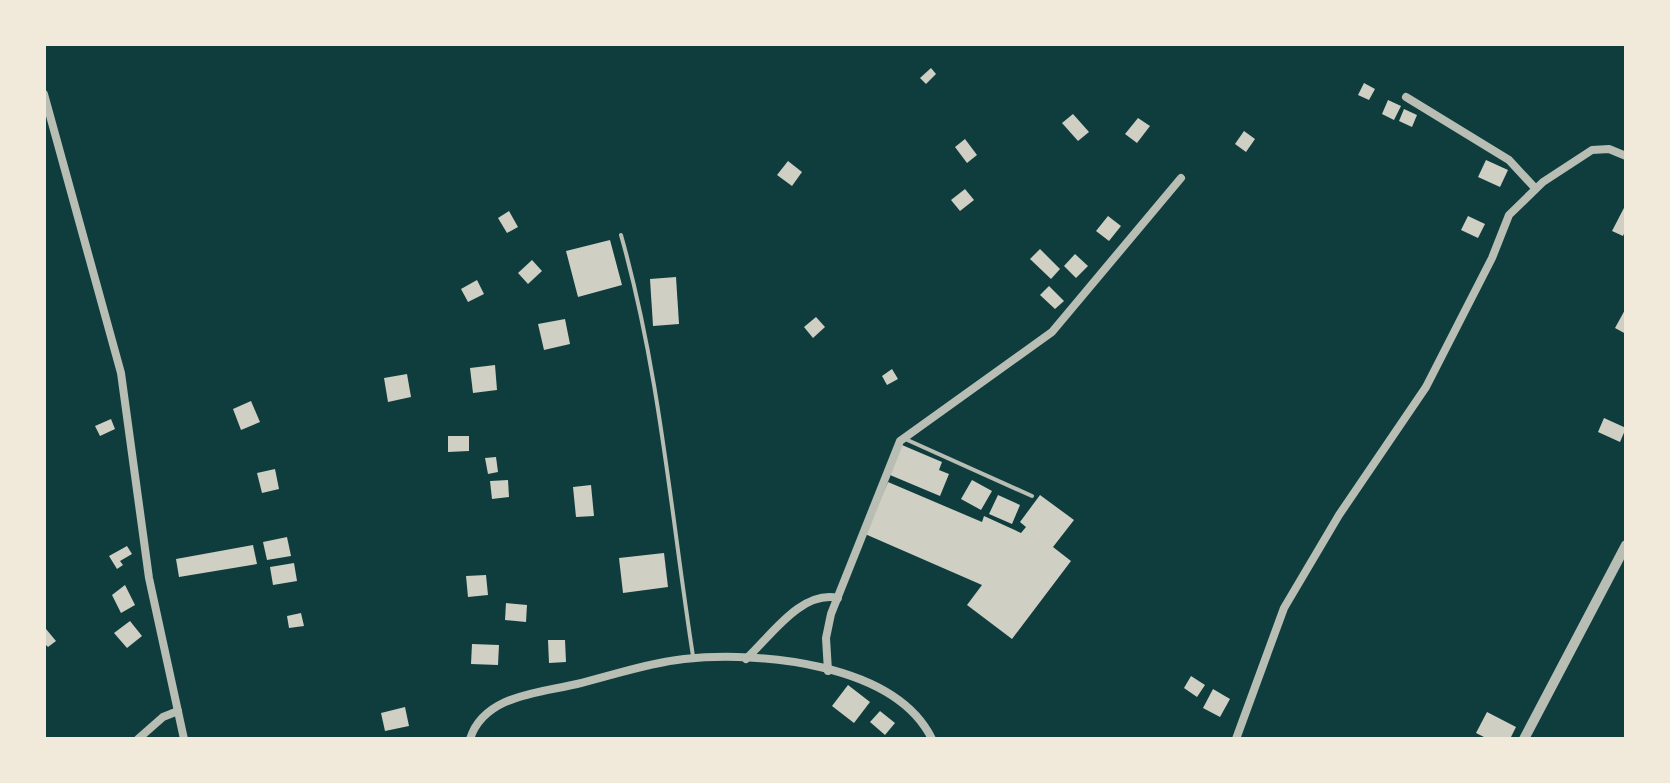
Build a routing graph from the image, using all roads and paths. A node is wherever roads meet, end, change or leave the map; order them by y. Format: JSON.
{"nodes":[{"id":1,"x":44,"y":94,"type":"edge"},
{"id":2,"x":1406,"y":97,"type":"dead end"},
{"id":3,"x":1626,"y":156,"type":"edge"},
{"id":4,"x":1181,"y":178,"type":"dead end"},
{"id":5,"x":1535,"y":188,"type":"junction"},
{"id":6,"x":621,"y":235,"type":"dead end"},
{"id":7,"x":903,"y":438,"type":"junction"},
{"id":8,"x":1032,"y":496,"type":"dead end"},
{"id":9,"x":1626,"y":545,"type":"edge"},
{"id":10,"x":838,"y":598,"type":"junction"},
{"id":11,"x":693,"y":659,"type":"junction"},
{"id":12,"x":746,"y":659,"type":"junction"},
{"id":13,"x":828,"y":671,"type":"junction"},
{"id":14,"x":178,"y":711,"type":"junction"},
{"id":15,"x":138,"y":739,"type":"edge"},
{"id":16,"x":184,"y":739,"type":"edge"},
{"id":17,"x":470,"y":739,"type":"edge"},
{"id":18,"x":932,"y":739,"type":"edge"},
{"id":19,"x":1236,"y":739,"type":"edge"},
{"id":20,"x":1524,"y":739,"type":"edge"}],
"edges":[{"from":1,"to":14,"type":"street"},
{"from":2,"to":5,"type":"street"},
{"from":3,"to":5,"type":"street"},
{"from":4,"to":7,"type":"street"},
{"from":5,"to":19,"type":"street"},
{"from":6,"to":11,"type":"lane"},
{"from":7,"to":8,"type":"lane"},
{"from":7,"to":10,"type":"street"},
{"from":9,"to":20,"type":"street"},
{"from":10,"to":12,"type":"street"},
{"from":10,"to":13,"type":"street"},
{"from":11,"to":12,"type":"street"},
{"from":11,"to":17,"type":"street"},
{"from":12,"to":13,"type":"street"},
{"from":13,"to":18,"type":"street"},
{"from":14,"to":15,"type":"street"},
{"from":14,"to":16,"type":"street"}]}
